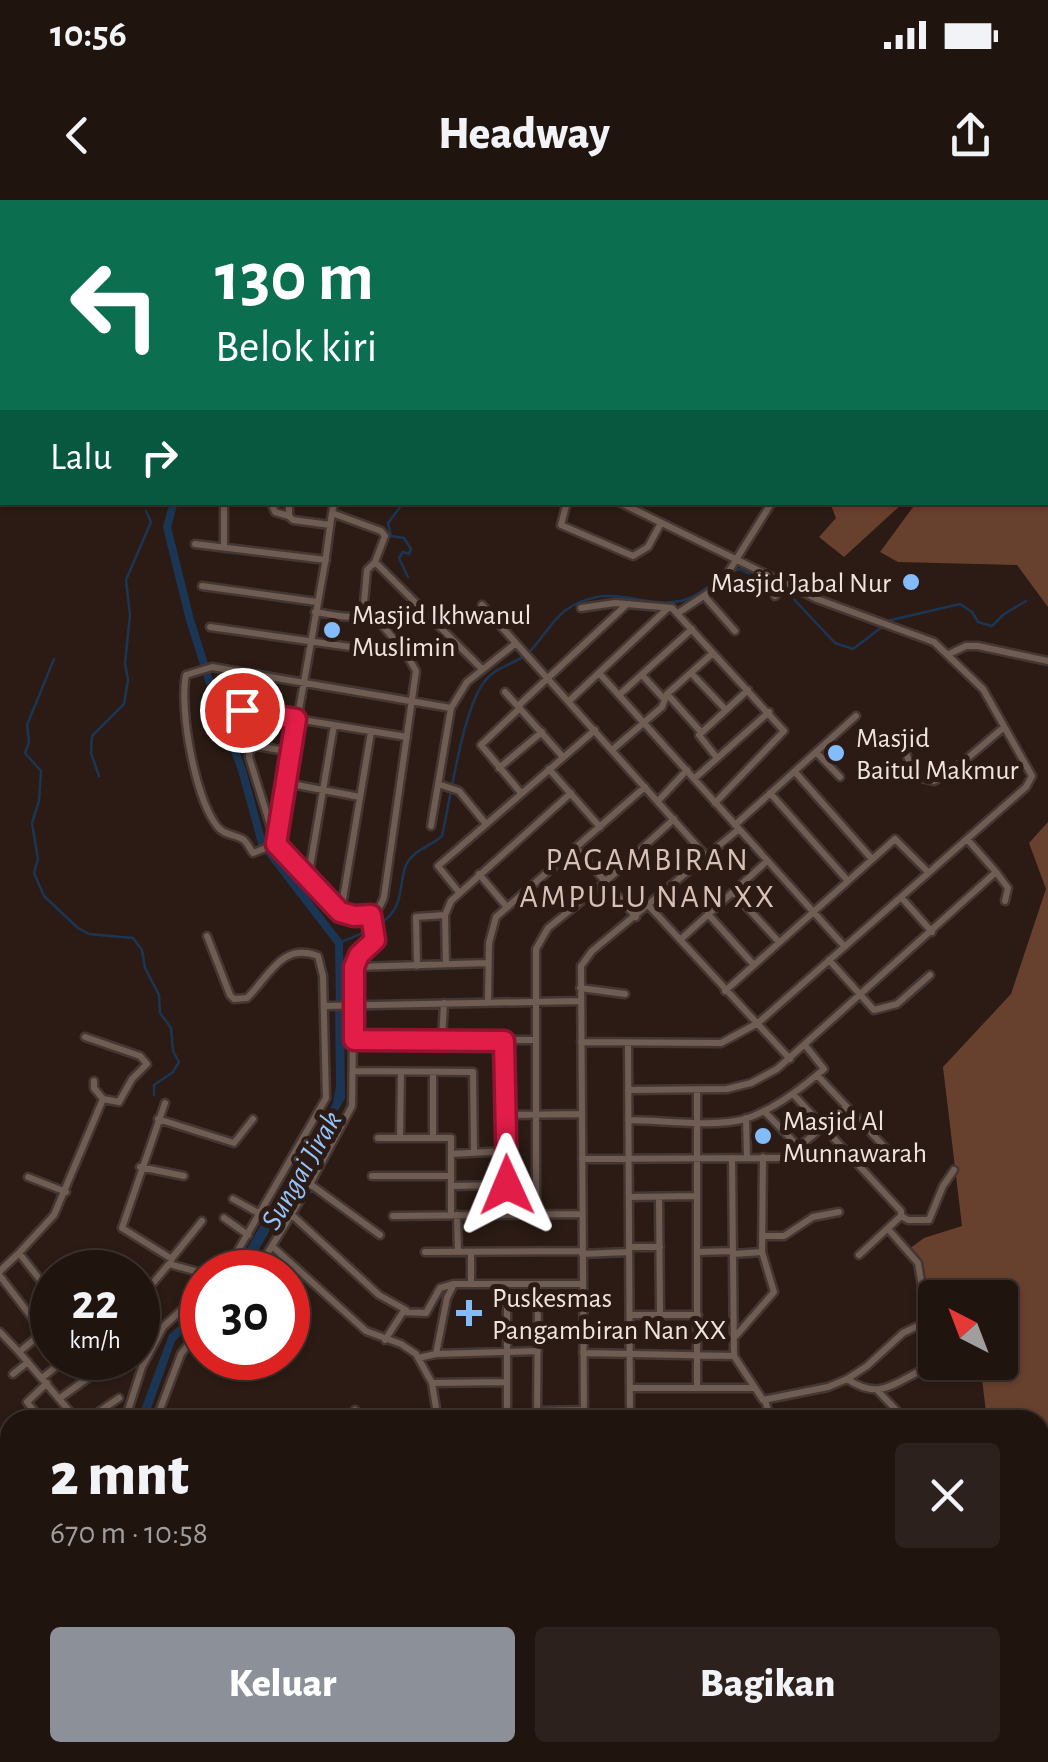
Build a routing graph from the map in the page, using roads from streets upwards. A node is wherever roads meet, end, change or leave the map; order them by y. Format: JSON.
{"nodes":[{"id":1,"x":224,"y":505,"type":"edge"},
{"id":2,"x":273,"y":505,"type":"edge"},
{"id":3,"x":290,"y":505,"type":"edge"},
{"id":4,"x":333,"y":505,"type":"edge"},
{"id":5,"x":567,"y":505,"type":"edge"},
{"id":6,"x":626,"y":505,"type":"edge"},
{"id":7,"x":770,"y":505,"type":"edge"},
{"id":8,"x":332,"y":513,"type":"junction"},
{"id":9,"x":289,"y":516,"type":"junction"},
{"id":10,"x":660,"y":523,"type":"junction"},
{"id":11,"x":330,"y":525,"type":"junction"},
{"id":12,"x":195,"y":544,"type":"dead end"},
{"id":13,"x":224,"y":548,"type":"junction"},
{"id":14,"x":326,"y":560,"type":"junction"},
{"id":15,"x":737,"y":560,"type":"junction"},
{"id":16,"x":375,"y":562,"type":"junction"},
{"id":17,"x":202,"y":586,"type":"dead end"},
{"id":18,"x":705,"y":596,"type":"junction"},
{"id":19,"x":482,"y":605,"type":"dead end"},
{"id":20,"x":626,"y":606,"type":"junction"},
{"id":21,"x":316,"y":607,"type":"junction"},
{"id":22,"x":669,"y":607,"type":"junction"},
{"id":23,"x":581,"y":608,"type":"dead end"},
{"id":24,"x":367,"y":609,"type":"junction"},
{"id":25,"x":678,"y":613,"type":"junction"},
{"id":26,"x":210,"y":627,"type":"dead end"},
{"id":27,"x":692,"y":629,"type":"junction"},
{"id":28,"x":735,"y":631,"type":"dead end"},
{"id":29,"x":309,"y":642,"type":"junction"},
{"id":30,"x":517,"y":644,"type":"junction"},
{"id":31,"x":712,"y":653,"type":"junction"},
{"id":32,"x":949,"y":654,"type":"junction"},
{"id":33,"x":407,"y":655,"type":"junction"},
{"id":34,"x":1048,"y":661,"type":"edge"},
{"id":35,"x":482,"y":669,"type":"junction"},
{"id":36,"x":244,"y":672,"type":"junction"},
{"id":37,"x":599,"y":673,"type":"junction"},
{"id":38,"x":692,"y":673,"type":"junction"},
{"id":39,"x":642,"y":675,"type":"junction"},
{"id":40,"x":549,"y":678,"type":"junction"},
{"id":41,"x":302,"y":682,"type":"junction"},
{"id":42,"x":748,"y":690,"type":"junction"},
{"id":43,"x":506,"y":692,"type":"dead end"},
{"id":44,"x":619,"y":695,"type":"junction"},
{"id":45,"x":665,"y":696,"type":"junction"},
{"id":46,"x":414,"y":702,"type":"junction"},
{"id":47,"x":569,"y":702,"type":"junction"},
{"id":48,"x":519,"y":707,"type":"junction"},
{"id":49,"x":451,"y":708,"type":"junction"},
{"id":50,"x":726,"y":710,"type":"junction"},
{"id":51,"x":769,"y":712,"type":"junction"},
{"id":52,"x":856,"y":716,"type":"dead end"},
{"id":53,"x":296,"y":719,"type":"junction"},
{"id":54,"x":644,"y":722,"type":"junction"},
{"id":55,"x":334,"y":725,"type":"junction"},
{"id":56,"x":1003,"y":728,"type":"junction"},
{"id":57,"x":595,"y":730,"type":"junction"},
{"id":58,"x":371,"y":732,"type":"junction"},
{"id":59,"x":542,"y":732,"type":"junction"},
{"id":60,"x":701,"y":732,"type":"junction"},
{"id":61,"x":407,"y":738,"type":"junction"},
{"id":62,"x":904,"y":749,"type":"dead end"},
{"id":63,"x":612,"y":750,"type":"junction"},
{"id":64,"x":292,"y":752,"type":"junction"},
{"id":65,"x":816,"y":752,"type":"junction"},
{"id":66,"x":562,"y":757,"type":"junction"},
{"id":67,"x":718,"y":758,"type":"junction"},
{"id":68,"x":500,"y":768,"type":"junction"},
{"id":69,"x":549,"y":769,"type":"junction"},
{"id":70,"x":688,"y":770,"type":"junction"},
{"id":71,"x":795,"y":772,"type":"junction"},
{"id":72,"x":694,"y":778,"type":"junction"},
{"id":73,"x":840,"y":778,"type":"dead end"},
{"id":74,"x":286,"y":783,"type":"junction"},
{"id":75,"x":442,"y":785,"type":"junction"},
{"id":76,"x":645,"y":787,"type":"junction"},
{"id":77,"x":324,"y":790,"type":"junction"},
{"id":78,"x":522,"y":793,"type":"junction"},
{"id":79,"x":572,"y":793,"type":"junction"},
{"id":80,"x":770,"y":793,"type":"junction"},
{"id":81,"x":360,"y":797,"type":"junction"},
{"id":82,"x":658,"y":800,"type":"junction"},
{"id":83,"x":715,"y":803,"type":"junction"},
{"id":84,"x":674,"y":819,"type":"junction"},
{"id":85,"x":486,"y":824,"type":"junction"},
{"id":86,"x":431,"y":826,"type":"dead end"},
{"id":87,"x":737,"y":827,"type":"junction"},
{"id":88,"x":600,"y":828,"type":"junction"},
{"id":89,"x":967,"y":839,"type":"junction"},
{"id":90,"x":274,"y":845,"type":"junction"},
{"id":91,"x":576,"y":848,"type":"junction"},
{"id":92,"x":706,"y":856,"type":"junction"},
{"id":93,"x":872,"y":860,"type":"junction"},
{"id":94,"x":768,"y":862,"type":"junction"},
{"id":95,"x":928,"y":872,"type":"junction"},
{"id":96,"x":996,"y":872,"type":"junction"},
{"id":97,"x":479,"y":874,"type":"junction"},
{"id":98,"x":308,"y":880,"type":"junction"},
{"id":99,"x":848,"y":881,"type":"junction"},
{"id":100,"x":605,"y":882,"type":"junction"},
{"id":101,"x":458,"y":892,"type":"junction"},
{"id":102,"x":733,"y":892,"type":"junction"},
{"id":103,"x":902,"y":898,"type":"junction"},
{"id":104,"x":1006,"y":902,"type":"dead end"},
{"id":105,"x":506,"y":906,"type":"junction"},
{"id":106,"x":649,"y":906,"type":"junction"},
{"id":107,"x":340,"y":912,"type":"junction"},
{"id":108,"x":813,"y":912,"type":"junction"},
{"id":109,"x":708,"y":914,"type":"junction"},
{"id":110,"x":446,"y":915,"type":"junction"},
{"id":111,"x":636,"y":916,"type":"junction"},
{"id":112,"x":371,"y":917,"type":"junction"},
{"id":113,"x":932,"y":932,"type":"junction"},
{"id":114,"x":207,"y":936,"type":"dead end"},
{"id":115,"x":680,"y":940,"type":"junction"},
{"id":116,"x":779,"y":942,"type":"junction"},
{"id":117,"x":844,"y":946,"type":"junction"},
{"id":118,"x":829,"y":960,"type":"junction"},
{"id":119,"x":488,"y":963,"type":"junction"},
{"id":120,"x":446,"y":964,"type":"junction"},
{"id":121,"x":754,"y":965,"type":"junction"},
{"id":122,"x":417,"y":966,"type":"junction"},
{"id":123,"x":354,"y":967,"type":"junction"},
{"id":124,"x":930,"y":975,"type":"dead end"},
{"id":125,"x":580,"y":988,"type":"junction"},
{"id":126,"x":725,"y":991,"type":"junction"},
{"id":127,"x":625,"y":994,"type":"dead end"},
{"id":128,"x":860,"y":994,"type":"junction"},
{"id":129,"x":534,"y":1001,"type":"junction"},
{"id":130,"x":580,"y":1001,"type":"junction"},
{"id":131,"x":444,"y":1002,"type":"junction"},
{"id":132,"x":488,"y":1002,"type":"junction"},
{"id":133,"x":352,"y":1004,"type":"junction"},
{"id":134,"x":324,"y":1006,"type":"junction"},
{"id":135,"x":758,"y":1022,"type":"junction"},
{"id":136,"x":85,"y":1036,"type":"dead end"},
{"id":137,"x":354,"y":1040,"type":"junction"},
{"id":138,"x":442,"y":1040,"type":"junction"},
{"id":139,"x":536,"y":1040,"type":"junction"},
{"id":140,"x":504,"y":1041,"type":"junction"},
{"id":141,"x":581,"y":1042,"type":"junction"},
{"id":142,"x":628,"y":1044,"type":"junction"},
{"id":143,"x":805,"y":1045,"type":"junction"},
{"id":144,"x":790,"y":1058,"type":"junction"},
{"id":145,"x":353,"y":1071,"type":"junction"},
{"id":146,"x":400,"y":1072,"type":"junction"},
{"id":147,"x":432,"y":1072,"type":"junction"},
{"id":148,"x":817,"y":1076,"type":"junction"},
{"id":149,"x":94,"y":1081,"type":"dead end"},
{"id":150,"x":628,"y":1090,"type":"junction"},
{"id":151,"x":696,"y":1091,"type":"junction"},
{"id":152,"x":794,"y":1094,"type":"junction"},
{"id":153,"x":102,"y":1099,"type":"junction"},
{"id":154,"x":165,"y":1102,"type":"dead end"},
{"id":155,"x":846,"y":1106,"type":"junction"},
{"id":156,"x":764,"y":1111,"type":"junction"},
{"id":157,"x":580,"y":1114,"type":"junction"},
{"id":158,"x":505,"y":1115,"type":"junction"},
{"id":159,"x":535,"y":1116,"type":"junction"},
{"id":160,"x":746,"y":1118,"type":"junction"},
{"id":161,"x":158,"y":1119,"type":"junction"},
{"id":162,"x":253,"y":1119,"type":"dead end"},
{"id":163,"x":628,"y":1120,"type":"junction"},
{"id":164,"x":696,"y":1121,"type":"junction"},
{"id":165,"x":823,"y":1127,"type":"junction"},
{"id":166,"x":378,"y":1138,"type":"dead end"},
{"id":167,"x":400,"y":1138,"type":"junction"},
{"id":168,"x":434,"y":1138,"type":"junction"},
{"id":169,"x":800,"y":1147,"type":"junction"},
{"id":170,"x":912,"y":1149,"type":"dead end"},
{"id":171,"x":474,"y":1152,"type":"junction"},
{"id":172,"x":506,"y":1152,"type":"junction"},
{"id":173,"x":451,"y":1154,"type":"junction"},
{"id":174,"x":747,"y":1157,"type":"junction"},
{"id":175,"x":763,"y":1157,"type":"junction"},
{"id":176,"x":582,"y":1158,"type":"junction"},
{"id":177,"x":628,"y":1158,"type":"junction"},
{"id":178,"x":696,"y":1158,"type":"junction"},
{"id":179,"x":732,"y":1158,"type":"junction"},
{"id":180,"x":140,"y":1167,"type":"junction"},
{"id":181,"x":954,"y":1170,"type":"dead end"},
{"id":182,"x":28,"y":1176,"type":"dead end"},
{"id":183,"x":184,"y":1176,"type":"dead end"},
{"id":184,"x":372,"y":1176,"type":"dead end"},
{"id":185,"x":451,"y":1176,"type":"junction"},
{"id":186,"x":310,"y":1184,"type":"junction"},
{"id":187,"x":507,"y":1185,"type":"junction"},
{"id":188,"x":451,"y":1186,"type":"junction"},
{"id":189,"x":66,"y":1192,"type":"junction"},
{"id":190,"x":697,"y":1196,"type":"junction"},
{"id":191,"x":629,"y":1198,"type":"junction"},
{"id":192,"x":660,"y":1198,"type":"junction"},
{"id":193,"x":234,"y":1199,"type":"dead end"},
{"id":194,"x":839,"y":1212,"type":"dead end"},
{"id":195,"x":260,"y":1214,"type":"junction"},
{"id":196,"x":454,"y":1214,"type":"junction"},
{"id":197,"x":507,"y":1214,"type":"junction"},
{"id":198,"x":581,"y":1214,"type":"junction"},
{"id":199,"x":292,"y":1215,"type":"junction"},
{"id":200,"x":536,"y":1215,"type":"junction"},
{"id":201,"x":394,"y":1216,"type":"dead end"},
{"id":202,"x":901,"y":1216,"type":"junction"},
{"id":203,"x":224,"y":1218,"type":"dead end"},
{"id":204,"x":202,"y":1220,"type":"dead end"},
{"id":205,"x":888,"y":1229,"type":"junction"},
{"id":206,"x":248,"y":1235,"type":"junction"},
{"id":207,"x":380,"y":1235,"type":"dead end"},
{"id":208,"x":762,"y":1236,"type":"junction"},
{"id":209,"x":273,"y":1246,"type":"junction"},
{"id":210,"x":660,"y":1248,"type":"junction"},
{"id":211,"x":239,"y":1250,"type":"edge"},
{"id":212,"x":270,"y":1250,"type":"edge"},
{"id":213,"x":629,"y":1250,"type":"junction"},
{"id":214,"x":425,"y":1252,"type":"dead end"},
{"id":215,"x":458,"y":1252,"type":"junction"},
{"id":216,"x":470,"y":1252,"type":"junction"},
{"id":217,"x":698,"y":1252,"type":"junction"},
{"id":218,"x":733,"y":1252,"type":"junction"},
{"id":219,"x":762,"y":1252,"type":"junction"},
{"id":220,"x":19,"y":1253,"type":"junction"},
{"id":221,"x":582,"y":1253,"type":"junction"},
{"id":222,"x":860,"y":1254,"type":"dead end"},
{"id":223,"x":170,"y":1261,"type":"junction"},
{"id":224,"x":180,"y":1265,"type":"edge"},
{"id":225,"x":30,"y":1267,"type":"edge"},
{"id":226,"x":0,"y":1271,"type":"edge"},
{"id":227,"x":160,"y":1275,"type":"edge"},
{"id":228,"x":921,"y":1280,"type":"edge"},
{"id":229,"x":471,"y":1282,"type":"junction"},
{"id":230,"x":454,"y":1284,"type":"junction"},
{"id":231,"x":582,"y":1284,"type":"junction"},
{"id":232,"x":538,"y":1286,"type":"junction"},
{"id":233,"x":507,"y":1304,"type":"dead end"},
{"id":234,"x":406,"y":1310,"type":"junction"},
{"id":235,"x":180,"y":1311,"type":"edge"},
{"id":236,"x":30,"y":1314,"type":"edge"},
{"id":237,"x":630,"y":1314,"type":"junction"},
{"id":238,"x":660,"y":1315,"type":"junction"},
{"id":239,"x":698,"y":1315,"type":"junction"},
{"id":240,"x":918,"y":1326,"type":"edge"},
{"id":241,"x":0,"y":1332,"type":"edge"},
{"id":242,"x":734,"y":1339,"type":"junction"},
{"id":243,"x":386,"y":1340,"type":"junction"},
{"id":244,"x":30,"y":1343,"type":"edge"},
{"id":245,"x":506,"y":1351,"type":"junction"},
{"id":246,"x":538,"y":1351,"type":"junction"},
{"id":247,"x":19,"y":1352,"type":"junction"},
{"id":248,"x":583,"y":1353,"type":"junction"},
{"id":249,"x":630,"y":1353,"type":"junction"},
{"id":250,"x":436,"y":1354,"type":"junction"},
{"id":251,"x":697,"y":1354,"type":"junction"},
{"id":252,"x":734,"y":1356,"type":"junction"},
{"id":253,"x":418,"y":1358,"type":"junction"},
{"id":254,"x":180,"y":1359,"type":"edge"},
{"id":255,"x":28,"y":1362,"type":"joint"},
{"id":256,"x":918,"y":1372,"type":"edge"},
{"id":257,"x":14,"y":1374,"type":"dead end"},
{"id":258,"x":848,"y":1378,"type":"junction"},
{"id":259,"x":45,"y":1380,"type":"joint"},
{"id":260,"x":85,"y":1380,"type":"edge"},
{"id":261,"x":506,"y":1382,"type":"junction"},
{"id":262,"x":432,"y":1383,"type":"junction"},
{"id":263,"x":630,"y":1388,"type":"junction"},
{"id":264,"x":697,"y":1388,"type":"junction"},
{"id":265,"x":754,"y":1388,"type":"junction"},
{"id":266,"x":878,"y":1391,"type":"junction"},
{"id":267,"x":60,"y":1398,"type":"junction"},
{"id":268,"x":119,"y":1398,"type":"dead end"},
{"id":269,"x":765,"y":1400,"type":"junction"},
{"id":270,"x":33,"y":1410,"type":"edge"},
{"id":271,"x":69,"y":1410,"type":"edge"},
{"id":272,"x":102,"y":1410,"type":"edge"},
{"id":273,"x":128,"y":1410,"type":"edge"},
{"id":274,"x":160,"y":1410,"type":"edge"},
{"id":275,"x":437,"y":1410,"type":"edge"},
{"id":276,"x":507,"y":1410,"type":"edge"},
{"id":277,"x":537,"y":1410,"type":"edge"},
{"id":278,"x":583,"y":1410,"type":"edge"},
{"id":279,"x":630,"y":1410,"type":"edge"},
{"id":280,"x":768,"y":1410,"type":"edge"},
{"id":281,"x":895,"y":1410,"type":"edge"}],
"edges":[{"from":1,"to":13,"type":"street"},
{"from":2,"to":9,"type":"street"},
{"from":3,"to":9,"type":"street"},
{"from":4,"to":8,"type":"street"},
{"from":5,"to":10,"type":"street"},
{"from":6,"to":10,"type":"street"},
{"from":7,"to":15,"type":"street"},
{"from":8,"to":11,"type":"street"},
{"from":8,"to":16,"type":"street"},
{"from":9,"to":11,"type":"street"},
{"from":10,"to":15,"type":"street"},
{"from":11,"to":14,"type":"street"},
{"from":12,"to":13,"type":"street"},
{"from":13,"to":14,"type":"street"},
{"from":14,"to":21,"type":"street"},
{"from":15,"to":18,"type":"street"},
{"from":15,"to":32,"type":"street"},
{"from":16,"to":24,"type":"street"},
{"from":16,"to":35,"type":"street"},
{"from":17,"to":21,"type":"street"},
{"from":18,"to":25,"type":"street"},
{"from":18,"to":28,"type":"street"},
{"from":19,"to":30,"type":"street"},
{"from":20,"to":22,"type":"street"},
{"from":20,"to":23,"type":"street"},
{"from":20,"to":40,"type":"street"},
{"from":21,"to":24,"type":"street"},
{"from":21,"to":29,"type":"street"},
{"from":22,"to":25,"type":"street"},
{"from":22,"to":37,"type":"street"},
{"from":24,"to":33,"type":"street"},
{"from":25,"to":27,"type":"street"},
{"from":26,"to":29,"type":"street"},
{"from":27,"to":31,"type":"street"},
{"from":27,"to":39,"type":"street"},
{"from":29,"to":33,"type":"street"},
{"from":29,"to":41,"type":"street"},
{"from":30,"to":35,"type":"street"},
{"from":30,"to":40,"type":"street"},
{"from":31,"to":38,"type":"street"},
{"from":31,"to":42,"type":"street"},
{"from":32,"to":34,"type":"street"},
{"from":32,"to":56,"type":"street"},
{"from":33,"to":46,"type":"street"},
{"from":35,"to":49,"type":"street"},
{"from":36,"to":41,"type":"street"},
{"from":36,"to":53,"type":"street"},
{"from":36,"to":90,"type":"street"},
{"from":37,"to":44,"type":"street"},
{"from":37,"to":47,"type":"street"},
{"from":38,"to":45,"type":"street"},
{"from":38,"to":50,"type":"street"},
{"from":39,"to":44,"type":"street"},
{"from":39,"to":45,"type":"street"},
{"from":40,"to":47,"type":"street"},
{"from":40,"to":48,"type":"street"},
{"from":41,"to":46,"type":"street"},
{"from":41,"to":53,"type":"street"},
{"from":42,"to":50,"type":"street"},
{"from":42,"to":51,"type":"street"},
{"from":43,"to":48,"type":"street"},
{"from":44,"to":54,"type":"street"},
{"from":45,"to":54,"type":"street"},
{"from":45,"to":60,"type":"street"},
{"from":46,"to":49,"type":"street"},
{"from":46,"to":61,"type":"street"},
{"from":47,"to":57,"type":"street"},
{"from":48,"to":59,"type":"street"},
{"from":48,"to":68,"type":"street"},
{"from":49,"to":75,"type":"street"},
{"from":50,"to":60,"type":"street"},
{"from":51,"to":67,"type":"street"},
{"from":51,"to":83,"type":"street"},
{"from":52,"to":65,"type":"street"},
{"from":53,"to":55,"type":"street"},
{"from":53,"to":64,"type":"street"},
{"from":54,"to":63,"type":"street"},
{"from":54,"to":70,"type":"street"},
{"from":55,"to":58,"type":"street"},
{"from":55,"to":77,"type":"street"},
{"from":56,"to":62,"type":"street"},
{"from":56,"to":89,"type":"street"},
{"from":57,"to":63,"type":"street"},
{"from":57,"to":66,"type":"street"},
{"from":58,"to":61,"type":"street"},
{"from":58,"to":81,"type":"street"},
{"from":59,"to":66,"type":"street"},
{"from":59,"to":68,"type":"street"},
{"from":60,"to":67,"type":"street"},
{"from":61,"to":112,"type":"street"},
{"from":63,"to":76,"type":"street"},
{"from":64,"to":74,"type":"street"},
{"from":64,"to":90,"type":"street"},
{"from":65,"to":71,"type":"street"},
{"from":65,"to":73,"type":"street"},
{"from":66,"to":69,"type":"street"},
{"from":67,"to":72,"type":"street"},
{"from":68,"to":78,"type":"street"},
{"from":69,"to":78,"type":"street"},
{"from":69,"to":79,"type":"street"},
{"from":70,"to":72,"type":"street"},
{"from":70,"to":82,"type":"street"},
{"from":71,"to":80,"type":"street"},
{"from":71,"to":93,"type":"street"},
{"from":72,"to":83,"type":"street"},
{"from":74,"to":77,"type":"street"},
{"from":74,"to":90,"type":"street"},
{"from":75,"to":85,"type":"street"},
{"from":75,"to":86,"type":"street"},
{"from":76,"to":82,"type":"street"},
{"from":76,"to":88,"type":"street"},
{"from":77,"to":81,"type":"street"},
{"from":77,"to":98,"type":"street"},
{"from":78,"to":85,"type":"street"},
{"from":79,"to":88,"type":"street"},
{"from":79,"to":97,"type":"street"},
{"from":80,"to":87,"type":"street"},
{"from":80,"to":99,"type":"street"},
{"from":81,"to":107,"type":"street"},
{"from":82,"to":84,"type":"street"},
{"from":83,"to":87,"type":"street"},
{"from":84,"to":92,"type":"street"},
{"from":84,"to":100,"type":"street"},
{"from":85,"to":101,"type":"street"},
{"from":87,"to":92,"type":"street"},
{"from":87,"to":94,"type":"street"},
{"from":88,"to":91,"type":"street"},
{"from":89,"to":95,"type":"street"},
{"from":89,"to":96,"type":"street"},
{"from":90,"to":98,"type":"street"},
{"from":91,"to":100,"type":"street"},
{"from":91,"to":105,"type":"street"},
{"from":92,"to":106,"type":"street"},
{"from":93,"to":95,"type":"street"},
{"from":93,"to":99,"type":"street"},
{"from":94,"to":102,"type":"street"},
{"from":94,"to":108,"type":"street"},
{"from":95,"to":103,"type":"street"},
{"from":96,"to":104,"type":"street"},
{"from":96,"to":113,"type":"street"},
{"from":97,"to":101,"type":"street"},
{"from":97,"to":105,"type":"street"},
{"from":98,"to":107,"type":"street"},
{"from":99,"to":108,"type":"street"},
{"from":100,"to":111,"type":"street"},
{"from":100,"to":129,"type":"street"},
{"from":101,"to":110,"type":"street"},
{"from":102,"to":109,"type":"street"},
{"from":102,"to":116,"type":"street"},
{"from":103,"to":113,"type":"street"},
{"from":103,"to":117,"type":"street"},
{"from":105,"to":119,"type":"street"},
{"from":106,"to":111,"type":"street"},
{"from":106,"to":115,"type":"street"},
{"from":107,"to":112,"type":"street"},
{"from":108,"to":116,"type":"street"},
{"from":108,"to":117,"type":"street"},
{"from":109,"to":115,"type":"street"},
{"from":109,"to":121,"type":"street"},
{"from":110,"to":120,"type":"street"},
{"from":110,"to":122,"type":"street"},
{"from":111,"to":125,"type":"street"},
{"from":112,"to":123,"type":"street"},
{"from":113,"to":128,"type":"street"},
{"from":114,"to":134,"type":"street"},
{"from":115,"to":126,"type":"street"},
{"from":116,"to":121,"type":"street"},
{"from":117,"to":118,"type":"street"},
{"from":118,"to":128,"type":"street"},
{"from":118,"to":135,"type":"street"},
{"from":119,"to":120,"type":"street"},
{"from":119,"to":132,"type":"street"},
{"from":120,"to":122,"type":"street"},
{"from":121,"to":126,"type":"street"},
{"from":122,"to":123,"type":"street"},
{"from":123,"to":133,"type":"street"},
{"from":124,"to":128,"type":"street"},
{"from":125,"to":127,"type":"street"},
{"from":125,"to":130,"type":"street"},
{"from":126,"to":135,"type":"street"},
{"from":128,"to":143,"type":"street"},
{"from":129,"to":130,"type":"street"},
{"from":129,"to":132,"type":"street"},
{"from":129,"to":139,"type":"street"},
{"from":130,"to":141,"type":"street"},
{"from":131,"to":132,"type":"street"},
{"from":131,"to":133,"type":"street"},
{"from":131,"to":138,"type":"street"},
{"from":133,"to":134,"type":"street"},
{"from":133,"to":137,"type":"street"},
{"from":134,"to":195,"type":"street"},
{"from":135,"to":142,"type":"street"},
{"from":135,"to":144,"type":"street"},
{"from":136,"to":153,"type":"street"},
{"from":137,"to":138,"type":"street"},
{"from":137,"to":145,"type":"street"},
{"from":138,"to":140,"type":"street"},
{"from":139,"to":140,"type":"street"},
{"from":139,"to":159,"type":"street"},
{"from":140,"to":158,"type":"street"},
{"from":141,"to":142,"type":"street"},
{"from":141,"to":157,"type":"street"},
{"from":142,"to":150,"type":"street"},
{"from":143,"to":144,"type":"street"},
{"from":143,"to":148,"type":"street"},
{"from":144,"to":151,"type":"street"},
{"from":145,"to":146,"type":"street"},
{"from":145,"to":186,"type":"street"},
{"from":146,"to":147,"type":"street"},
{"from":146,"to":167,"type":"street"},
{"from":147,"to":168,"type":"street"},
{"from":147,"to":171,"type":"street"},
{"from":148,"to":152,"type":"street"},
{"from":148,"to":155,"type":"street"},
{"from":149,"to":153,"type":"street"},
{"from":150,"to":151,"type":"street"},
{"from":150,"to":163,"type":"street"},
{"from":151,"to":164,"type":"street"},
{"from":152,"to":156,"type":"street"},
{"from":152,"to":165,"type":"street"},
{"from":153,"to":189,"type":"street"},
{"from":154,"to":161,"type":"street"},
{"from":155,"to":165,"type":"street"},
{"from":155,"to":170,"type":"street"},
{"from":156,"to":160,"type":"street"},
{"from":156,"to":169,"type":"street"},
{"from":157,"to":159,"type":"street"},
{"from":157,"to":176,"type":"street"},
{"from":158,"to":159,"type":"street"},
{"from":158,"to":172,"type":"street"},
{"from":159,"to":200,"type":"street"},
{"from":160,"to":164,"type":"street"},
{"from":160,"to":174,"type":"street"},
{"from":161,"to":162,"type":"street"},
{"from":161,"to":180,"type":"street"},
{"from":163,"to":164,"type":"street"},
{"from":163,"to":177,"type":"street"},
{"from":164,"to":178,"type":"street"},
{"from":165,"to":169,"type":"street"},
{"from":165,"to":202,"type":"street"},
{"from":166,"to":167,"type":"street"},
{"from":167,"to":168,"type":"street"},
{"from":168,"to":173,"type":"street"},
{"from":169,"to":175,"type":"street"},
{"from":171,"to":172,"type":"street"},
{"from":171,"to":173,"type":"street"},
{"from":172,"to":187,"type":"street"},
{"from":173,"to":185,"type":"street"},
{"from":174,"to":175,"type":"street"},
{"from":174,"to":179,"type":"street"},
{"from":175,"to":208,"type":"street"},
{"from":176,"to":177,"type":"street"},
{"from":176,"to":198,"type":"street"},
{"from":177,"to":178,"type":"street"},
{"from":177,"to":191,"type":"street"},
{"from":178,"to":179,"type":"street"},
{"from":178,"to":190,"type":"street"},
{"from":179,"to":218,"type":"street"},
{"from":180,"to":183,"type":"street"},
{"from":180,"to":223,"type":"street"},
{"from":181,"to":202,"type":"street"},
{"from":182,"to":189,"type":"street"},
{"from":184,"to":185,"type":"street"},
{"from":185,"to":188,"type":"street"},
{"from":186,"to":199,"type":"street"},
{"from":186,"to":207,"type":"street"},
{"from":187,"to":188,"type":"street"},
{"from":187,"to":197,"type":"street"},
{"from":188,"to":196,"type":"street"},
{"from":189,"to":220,"type":"street"},
{"from":190,"to":192,"type":"street"},
{"from":190,"to":217,"type":"street"},
{"from":191,"to":192,"type":"street"},
{"from":191,"to":213,"type":"street"},
{"from":192,"to":210,"type":"street"},
{"from":193,"to":195,"type":"street"},
{"from":194,"to":208,"type":"street"},
{"from":195,"to":206,"type":"street"},
{"from":196,"to":197,"type":"street"},
{"from":196,"to":201,"type":"street"},
{"from":196,"to":215,"type":"street"},
{"from":197,"to":200,"type":"street"},
{"from":198,"to":200,"type":"street"},
{"from":198,"to":221,"type":"street"},
{"from":199,"to":209,"type":"street"},
{"from":199,"to":234,"type":"street"},
{"from":202,"to":205,"type":"street"},
{"from":203,"to":206,"type":"street"},
{"from":204,"to":223,"type":"street"},
{"from":205,"to":222,"type":"street"},
{"from":205,"to":228,"type":"street"},
{"from":206,"to":211,"type":"street"},
{"from":208,"to":219,"type":"street"},
{"from":209,"to":212,"type":"street"},
{"from":209,"to":243,"type":"street"},
{"from":210,"to":213,"type":"street"},
{"from":210,"to":238,"type":"street"},
{"from":213,"to":221,"type":"street"},
{"from":213,"to":237,"type":"street"},
{"from":214,"to":215,"type":"street"},
{"from":215,"to":216,"type":"street"},
{"from":216,"to":221,"type":"street"},
{"from":216,"to":229,"type":"street"},
{"from":217,"to":218,"type":"street"},
{"from":217,"to":239,"type":"street"},
{"from":218,"to":219,"type":"street"},
{"from":218,"to":242,"type":"street"},
{"from":219,"to":242,"type":"street"},
{"from":220,"to":225,"type":"street"},
{"from":220,"to":226,"type":"street"},
{"from":221,"to":231,"type":"street"},
{"from":223,"to":224,"type":"street"},
{"from":223,"to":227,"type":"street"},
{"from":226,"to":236,"type":"street"},
{"from":229,"to":230,"type":"street"},
{"from":229,"to":232,"type":"street"},
{"from":230,"to":234,"type":"street"},
{"from":230,"to":250,"type":"street"},
{"from":231,"to":232,"type":"street"},
{"from":231,"to":248,"type":"street"},
{"from":232,"to":246,"type":"street"},
{"from":233,"to":245,"type":"street"},
{"from":234,"to":243,"type":"street"},
{"from":235,"to":273,"type":"street"},
{"from":237,"to":238,"type":"street"},
{"from":237,"to":249,"type":"street"},
{"from":238,"to":239,"type":"street"},
{"from":239,"to":251,"type":"street"},
{"from":240,"to":258,"type":"street"},
{"from":241,"to":247,"type":"street"},
{"from":242,"to":252,"type":"street"},
{"from":243,"to":253,"type":"street"},
{"from":244,"to":247,"type":"street"},
{"from":245,"to":246,"type":"street"},
{"from":245,"to":250,"type":"street"},
{"from":245,"to":261,"type":"street"},
{"from":246,"to":277,"type":"street"},
{"from":247,"to":255,"type":"street"},
{"from":248,"to":249,"type":"street"},
{"from":248,"to":278,"type":"street"},
{"from":249,"to":251,"type":"street"},
{"from":249,"to":263,"type":"street"},
{"from":250,"to":253,"type":"street"},
{"from":251,"to":252,"type":"street"},
{"from":251,"to":264,"type":"street"},
{"from":252,"to":265,"type":"street"},
{"from":253,"to":262,"type":"street"},
{"from":254,"to":274,"type":"street"},
{"from":255,"to":257,"type":"street"},
{"from":256,"to":266,"type":"street"},
{"from":258,"to":266,"type":"street"},
{"from":258,"to":269,"type":"street"},
{"from":259,"to":267,"type":"street"},
{"from":259,"to":270,"type":"street"},
{"from":260,"to":267,"type":"street"},
{"from":261,"to":262,"type":"street"},
{"from":261,"to":276,"type":"street"},
{"from":262,"to":275,"type":"street"},
{"from":263,"to":264,"type":"street"},
{"from":263,"to":279,"type":"street"},
{"from":264,"to":265,"type":"street"},
{"from":265,"to":269,"type":"street"},
{"from":266,"to":281,"type":"street"},
{"from":267,"to":271,"type":"street"},
{"from":268,"to":272,"type":"street"},
{"from":269,"to":280,"type":"street"}]}
